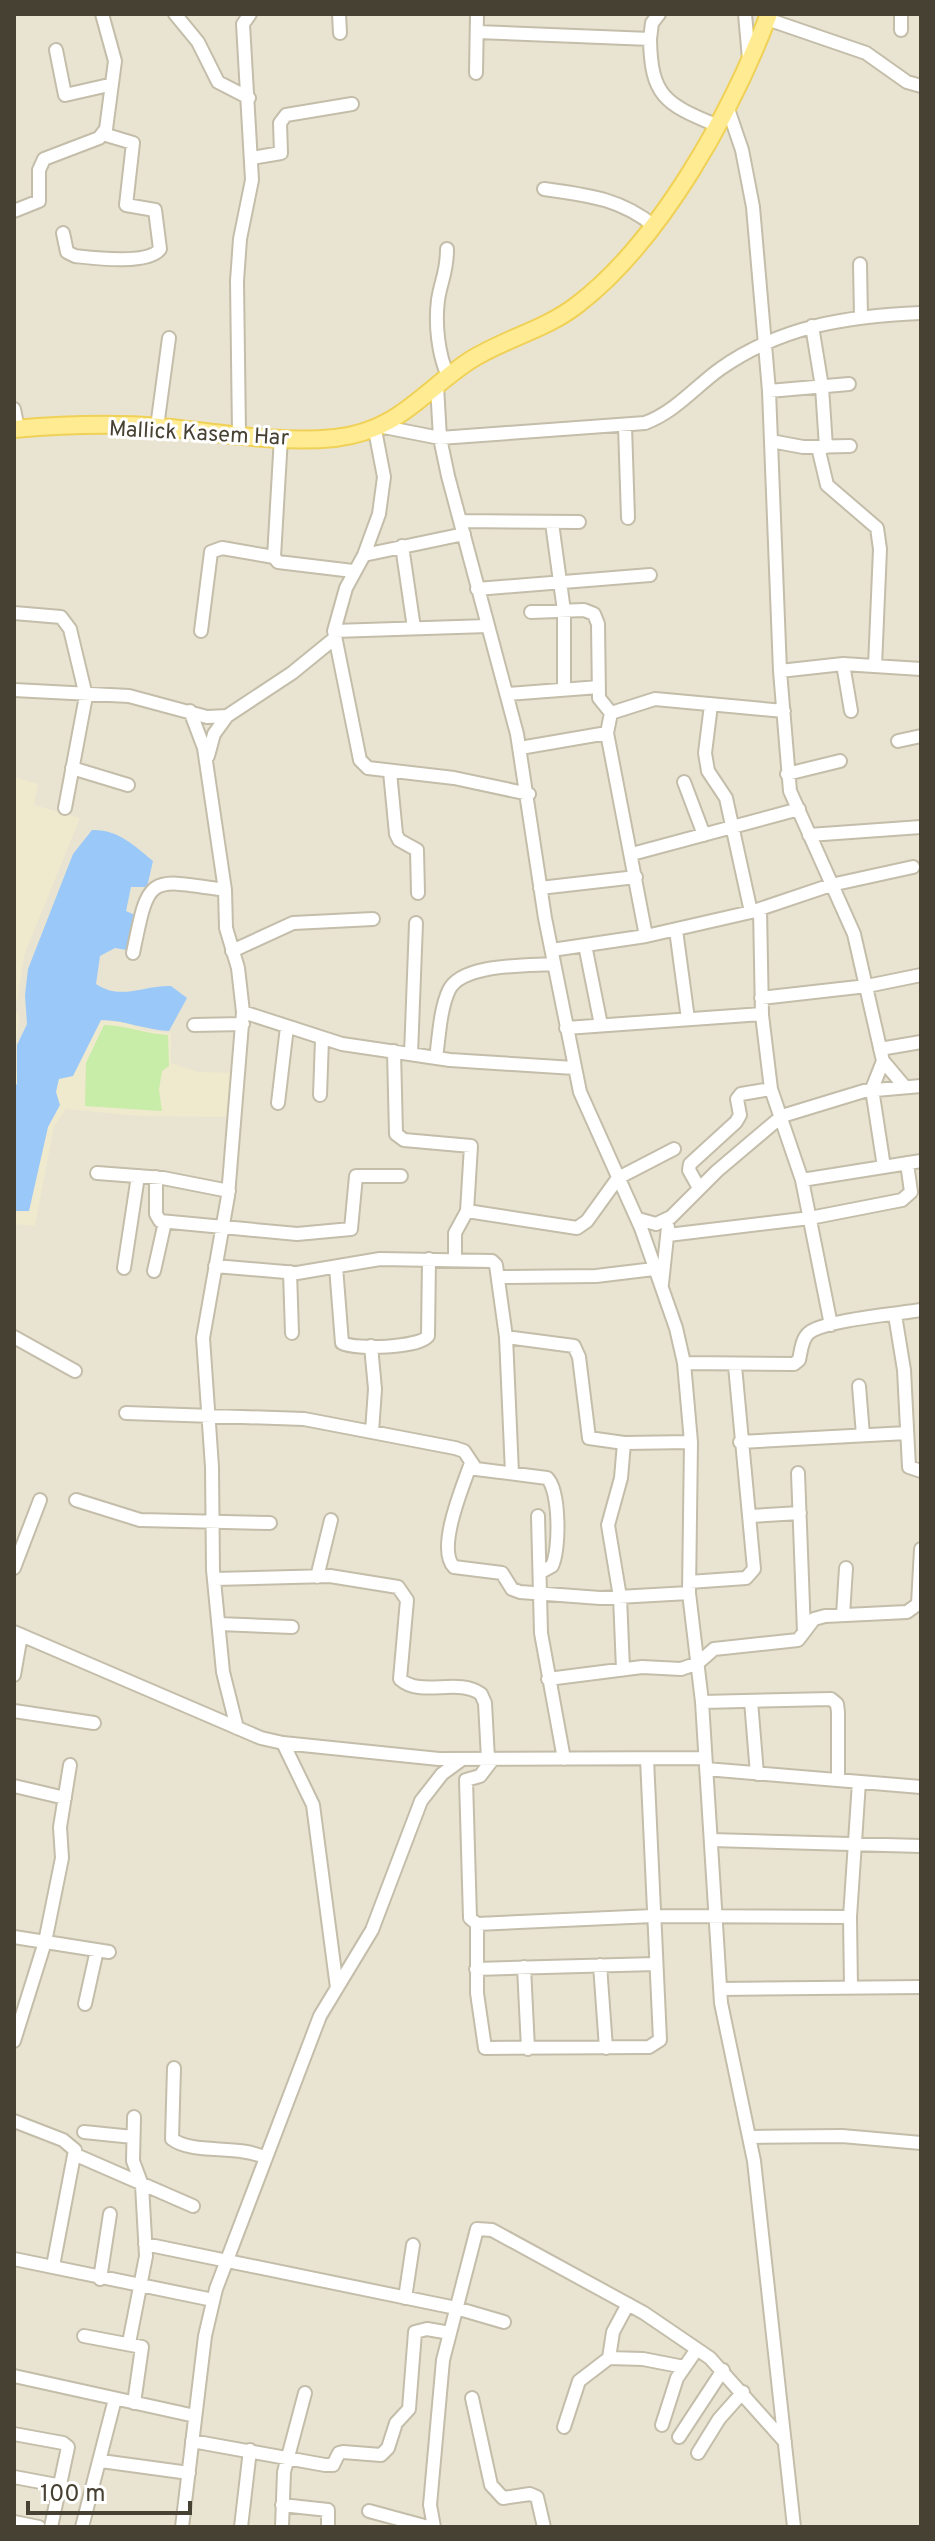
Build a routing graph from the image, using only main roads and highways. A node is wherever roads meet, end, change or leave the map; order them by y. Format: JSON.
{"nodes":[{"id":1,"x":768,"y":17,"type":"edge"},
{"id":2,"x":16,"y":429,"type":"edge"}],
"edges":[{"from":1,"to":2,"type":"main road","name":"Mallick Kasem Har"}]}
